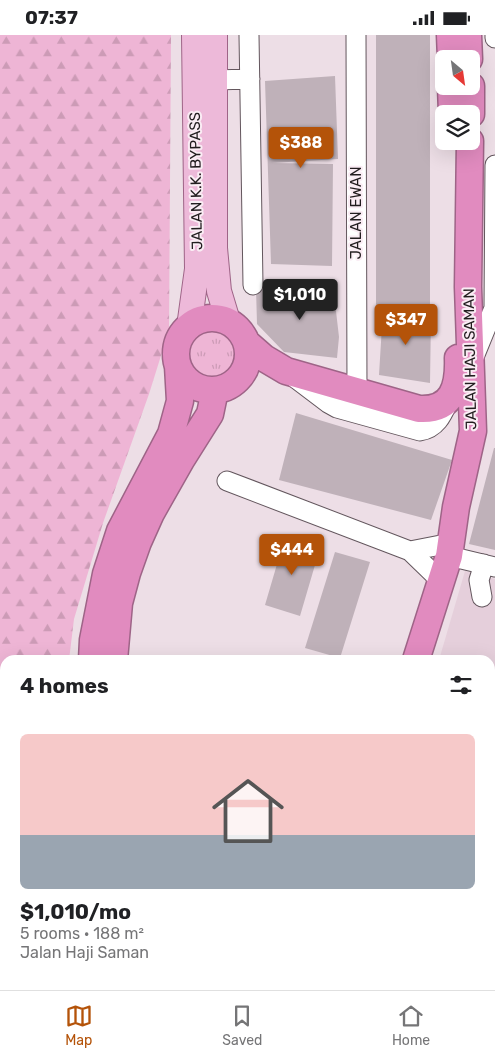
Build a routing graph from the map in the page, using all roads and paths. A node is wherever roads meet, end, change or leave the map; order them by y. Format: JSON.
{"nodes":[{"id":1,"x":194,"y":35,"type":"edge"},
{"id":2,"x":215,"y":35,"type":"edge"},
{"id":3,"x":249,"y":35,"type":"edge"},
{"id":4,"x":356,"y":35,"type":"edge"},
{"id":5,"x":450,"y":35,"type":"edge"},
{"id":6,"x":468,"y":35,"type":"edge"},
{"id":7,"x":451,"y":50,"type":"edge"},
{"id":8,"x":469,"y":50,"type":"edge"},
{"id":9,"x":250,"y":79,"type":"junction"},
{"id":10,"x":215,"y":80,"type":"junction"},
{"id":11,"x":453,"y":150,"type":"edge"},
{"id":12,"x":470,"y":150,"type":"edge"},
{"id":13,"x":495,"y":165,"type":"edge"},
{"id":14,"x":495,"y":233,"type":"edge"},
{"id":15,"x":495,"y":273,"type":"edge"},
{"id":16,"x":253,"y":285,"type":"dead end"},
{"id":17,"x":228,"y":321,"type":"junction"},
{"id":18,"x":189,"y":327,"type":"junction"},
{"id":19,"x":248,"y":344,"type":"junction"},
{"id":20,"x":470,"y":365,"type":"junction"},
{"id":21,"x":178,"y":366,"type":"junction"},
{"id":22,"x":286,"y":371,"type":"junction"},
{"id":23,"x":215,"y":390,"type":"junction"},
{"id":24,"x":357,"y":391,"type":"junction"},
{"id":25,"x":450,"y":398,"type":"junction"},
{"id":26,"x":227,"y":481,"type":"dead end"},
{"id":27,"x":450,"y":549,"type":"junction"},
{"id":28,"x":410,"y":551,"type":"junction"},
{"id":29,"x":490,"y":566,"type":"edge"},
{"id":30,"x":442,"y":582,"type":"junction"},
{"id":31,"x":482,"y":597,"type":"dead end"},
{"id":32,"x":92,"y":655,"type":"edge"},
{"id":33,"x":114,"y":655,"type":"edge"},
{"id":34,"x":418,"y":655,"type":"edge"}],
"edges":[{"from":1,"to":18,"type":"main road","name":"JALAN K.K. BYPASS"},
{"from":2,"to":10,"type":"main road","name":"JALAN K.K. BYPASS"},
{"from":3,"to":9,"type":"street"},
{"from":4,"to":24,"type":"street","name":"JALAN EWAN"},
{"from":5,"to":7,"type":"highway"},
{"from":6,"to":8,"type":"highway"},
{"from":9,"to":10,"type":"street"},
{"from":9,"to":16,"type":"street"},
{"from":10,"to":17,"type":"main road","name":"JALAN K.K. BYPASS"},
{"from":11,"to":25,"type":"highway","name":"JALAN HAJI SAMAN"},
{"from":12,"to":20,"type":"highway","name":"JALAN HAJI SAMAN"},
{"from":13,"to":14,"type":"street"},
{"from":14,"to":15,"type":"street"},
{"from":15,"to":20,"type":"street"},
{"from":17,"to":18,"type":"highway"},
{"from":17,"to":19,"type":"highway"},
{"from":18,"to":21,"type":"highway"},
{"from":19,"to":22,"type":"highway","name":"JALAN HAJI SAMAN"},
{"from":19,"to":23,"type":"highway"},
{"from":20,"to":27,"type":"highway","name":"JALAN HAJI SAMAN"},
{"from":21,"to":23,"type":"highway"},
{"from":21,"to":32,"type":"highway"},
{"from":22,"to":24,"type":"highway","name":"JALAN HAJI SAMAN"},
{"from":22,"to":25,"type":"street"},
{"from":23,"to":33,"type":"highway"},
{"from":24,"to":25,"type":"highway","name":"JALAN HAJI SAMAN"},
{"from":26,"to":28,"type":"street"},
{"from":27,"to":28,"type":"street"},
{"from":27,"to":29,"type":"street"},
{"from":27,"to":30,"type":"highway","name":"JALAN HAJI SAMAN"},
{"from":28,"to":30,"type":"street"},
{"from":29,"to":31,"type":"street"},
{"from":30,"to":34,"type":"highway","name":"JALAN HAJI SAMAN"}]}
